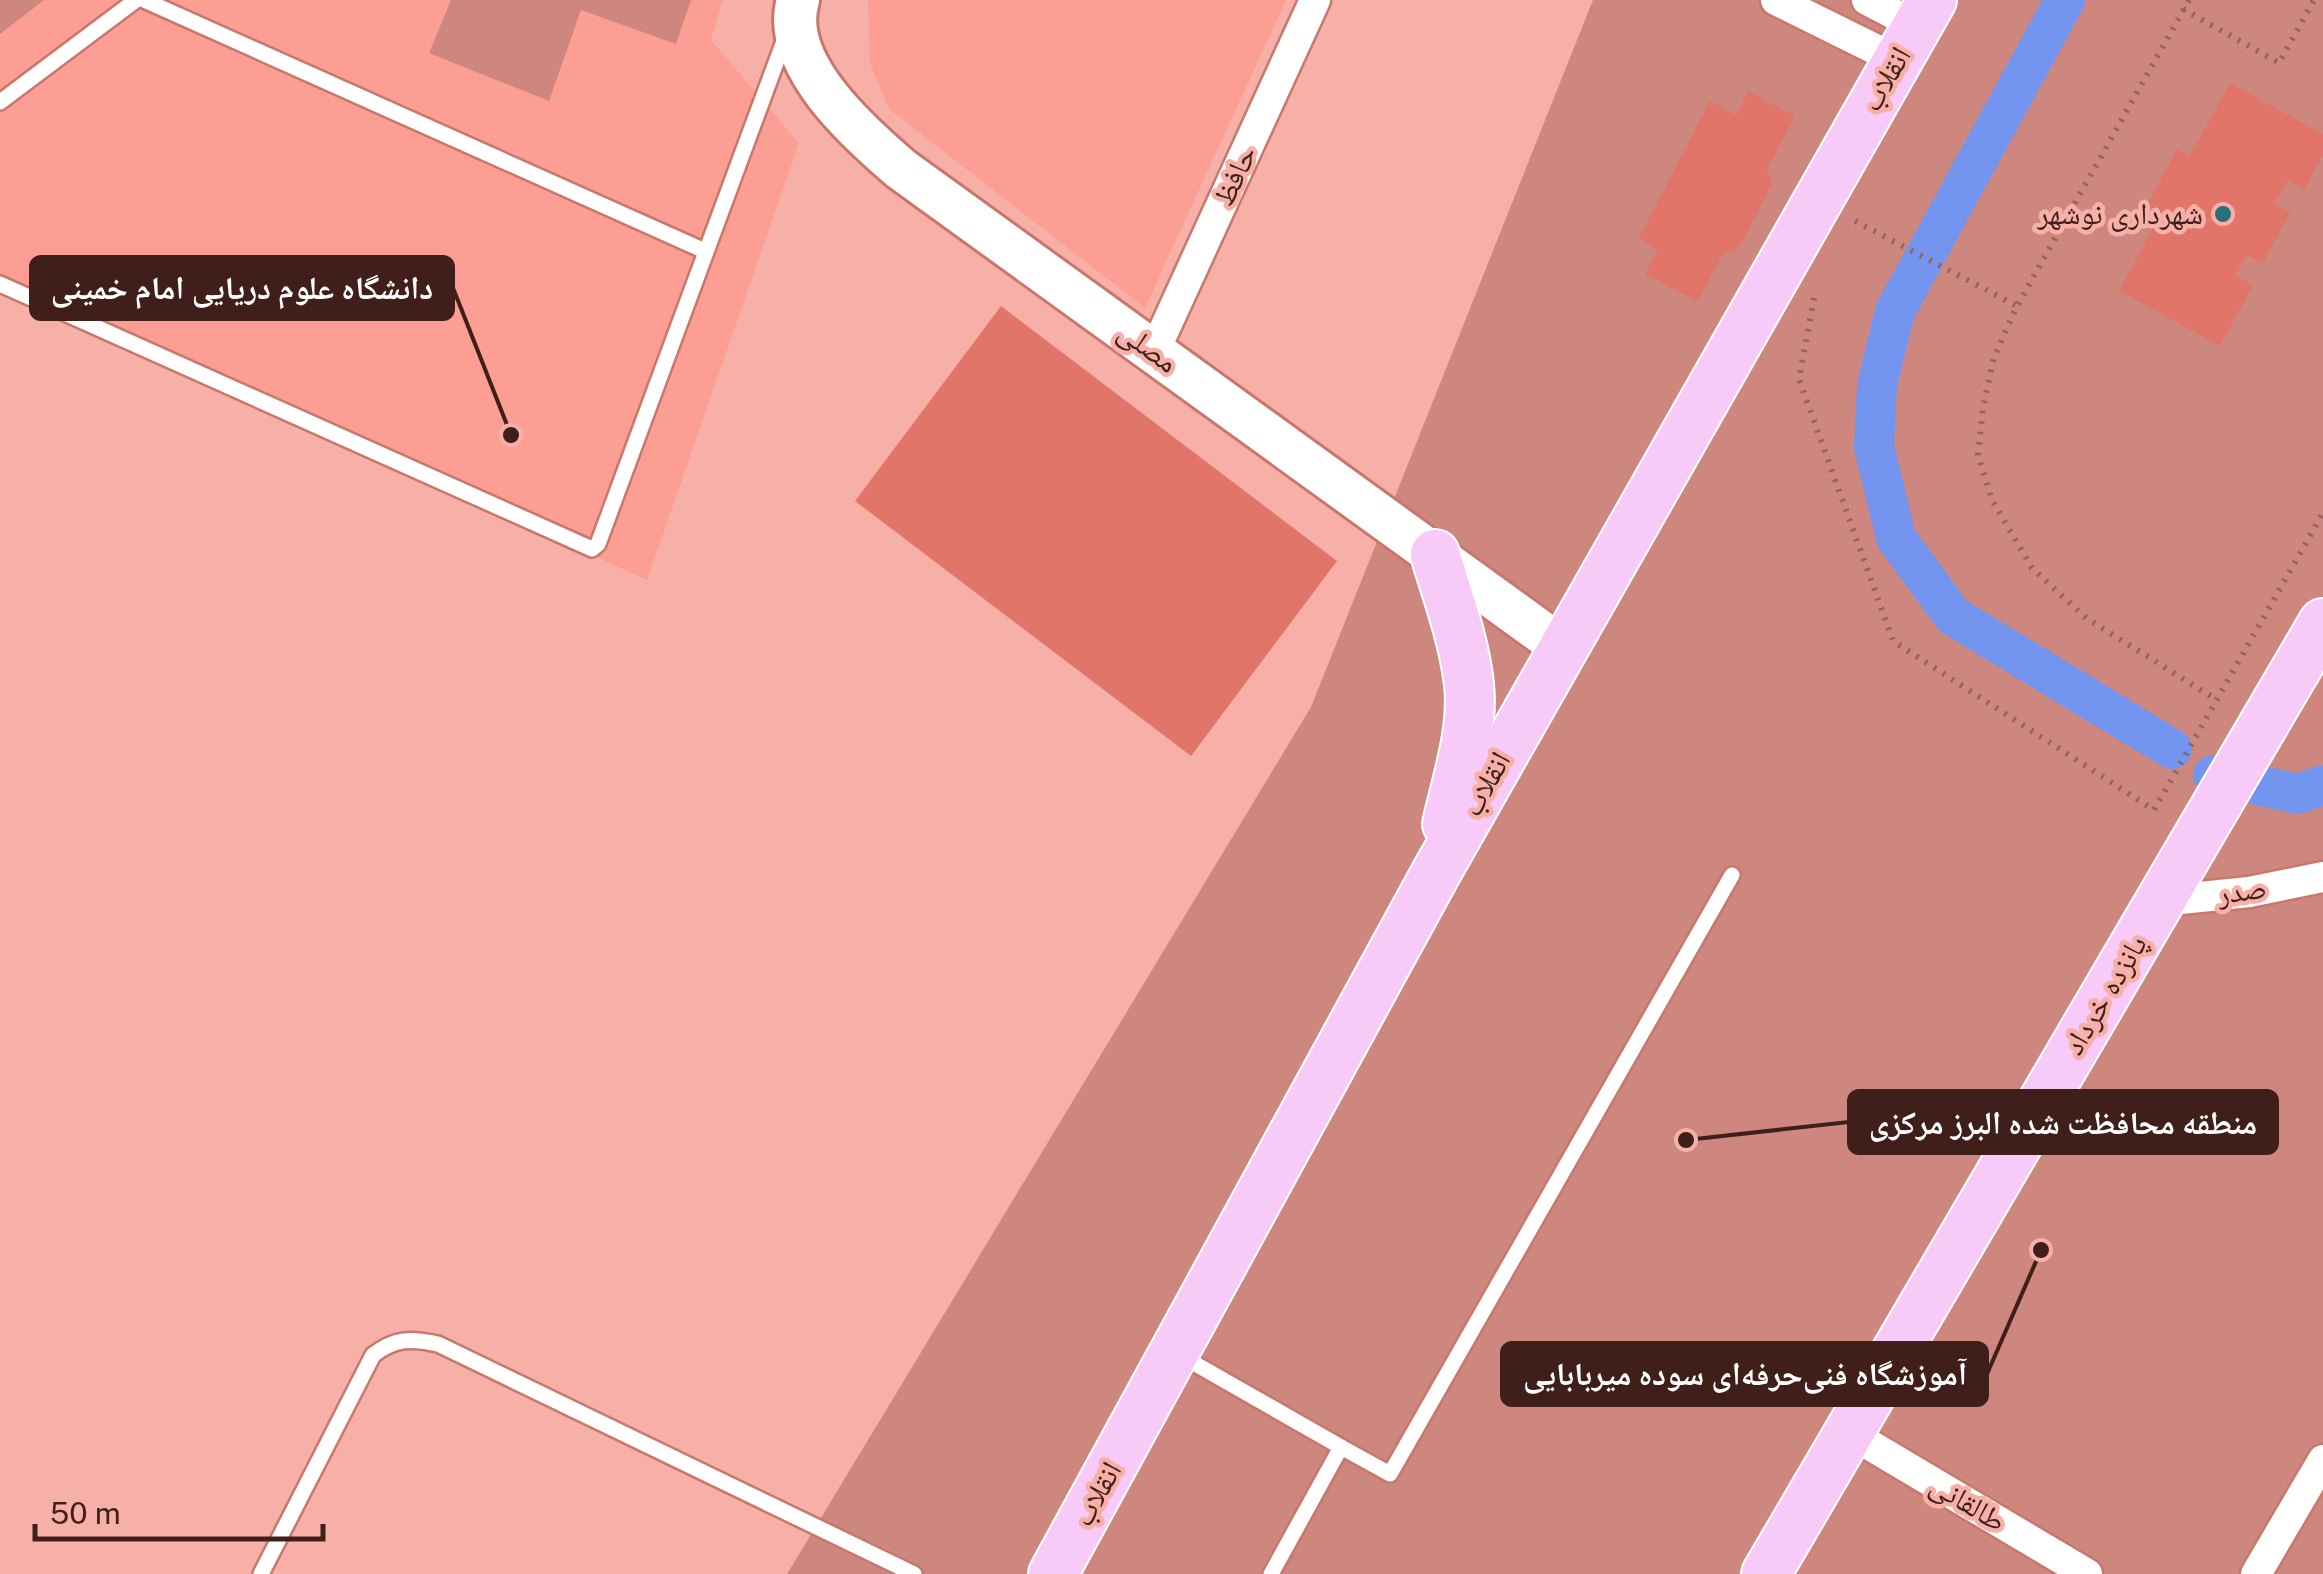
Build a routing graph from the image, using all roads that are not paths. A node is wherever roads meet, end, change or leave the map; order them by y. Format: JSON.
{"nodes":[{"id":1,"x":136,"y":0,"type":"edge"},
{"id":2,"x":144,"y":0,"type":"edge"},
{"id":3,"x":1315,"y":0,"type":"edge"},
{"id":4,"x":1776,"y":0,"type":"edge"},
{"id":5,"x":1866,"y":0,"type":"edge"},
{"id":6,"x":796,"y":7,"type":"edge"},
{"id":7,"x":1915,"y":29,"type":"edge"},
{"id":8,"x":0,"y":102,"type":"edge"},
{"id":9,"x":704,"y":250,"type":"junction"},
{"id":10,"x":0,"y":284,"type":"edge"},
{"id":11,"x":1154,"y":352,"type":"junction"},
{"id":12,"x":1435,"y":554,"type":"junction"},
{"id":13,"x":2323,"y":623,"type":"edge"},
{"id":14,"x":1563,"y":648,"type":"junction"},
{"id":15,"x":1437,"y":872,"type":"junction"},
{"id":16,"x":1732,"y":875,"type":"dead end"},
{"id":17,"x":2323,"y":877,"type":"edge"},
{"id":18,"x":2161,"y":901,"type":"junction"},
{"id":19,"x":1174,"y":1352,"type":"junction"},
{"id":20,"x":1848,"y":1432,"type":"junction"},
{"id":21,"x":1340,"y":1447,"type":"junction"},
{"id":22,"x":2323,"y":1460,"type":"edge"},
{"id":23,"x":261,"y":1574,"type":"edge"},
{"id":24,"x":914,"y":1574,"type":"edge"},
{"id":25,"x":1053,"y":1574,"type":"edge"},
{"id":26,"x":1272,"y":1574,"type":"edge"},
{"id":27,"x":1766,"y":1574,"type":"edge"},
{"id":28,"x":2087,"y":1574,"type":"edge"},
{"id":29,"x":2256,"y":1574,"type":"edge"}],
"edges":[{"from":1,"to":8,"type":"lane"},
{"from":2,"to":9,"type":"lane"},
{"from":3,"to":11,"type":"street","name":"حافظ"},
{"from":4,"to":7,"type":"street"},
{"from":5,"to":7,"type":"street"},
{"from":6,"to":9,"type":"lane"},
{"from":6,"to":11,"type":"street","name":"مصلی"},
{"from":7,"to":14,"type":"main road","name":"انقلاب"},
{"from":9,"to":10,"type":"lane"},
{"from":11,"to":12,"type":"street","name":"مصلی"},
{"from":12,"to":14,"type":"street","name":"مصلی"},
{"from":12,"to":15,"type":"main road"},
{"from":13,"to":18,"type":"main road","name":"پانزده خرداد"},
{"from":14,"to":15,"type":"main road","name":"انقلاب"},
{"from":15,"to":19,"type":"main road","name":"انقلاب"},
{"from":16,"to":21,"type":"lane"},
{"from":17,"to":18,"type":"street","name":"صدر"},
{"from":18,"to":20,"type":"main road","name":"پانزده خرداد"},
{"from":19,"to":21,"type":"lane"},
{"from":19,"to":25,"type":"main road","name":"انقلاب"},
{"from":20,"to":27,"type":"main road","name":"پانزده خرداد"},
{"from":20,"to":28,"type":"street","name":"طالقانی"},
{"from":21,"to":26,"type":"lane"},
{"from":22,"to":29,"type":"street"},
{"from":23,"to":24,"type":"lane"}]}
